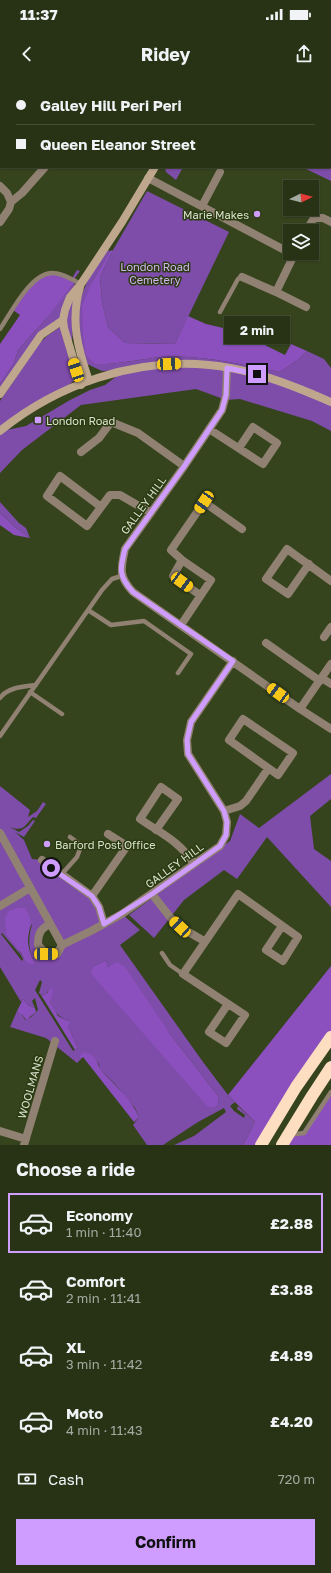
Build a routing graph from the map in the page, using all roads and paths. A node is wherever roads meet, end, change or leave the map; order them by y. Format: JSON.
{"nodes":[{"id":1,"x":44,"y":168,"type":"edge"},
{"id":2,"x":154,"y":168,"type":"edge"},
{"id":3,"x":220,"y":172,"type":"dead end"},
{"id":4,"x":148,"y":178,"type":"junction"},
{"id":5,"x":0,"y":186,"type":"edge"},
{"id":6,"x":11,"y":202,"type":"junction"},
{"id":7,"x":202,"y":206,"type":"junction"},
{"id":8,"x":314,"y":218,"type":"joint"},
{"id":9,"x":0,"y":222,"type":"edge"},
{"id":10,"x":331,"y":222,"type":"edge"},
{"id":11,"x":310,"y":224,"type":"edge"},
{"id":12,"x":283,"y":248,"type":"edge"},
{"id":13,"x":291,"y":260,"type":"edge"},
{"id":14,"x":242,"y":277,"type":"joint"},
{"id":15,"x":81,"y":284,"type":"junction"},
{"id":16,"x":276,"y":292,"type":"junction"},
{"id":17,"x":306,"y":307,"type":"dead end"},
{"id":18,"x":220,"y":312,"type":"dead end"},
{"id":19,"x":63,"y":320,"type":"junction"},
{"id":20,"x":0,"y":329,"type":"edge"},
{"id":21,"x":227,"y":368,"type":"junction"},
{"id":22,"x":84,"y":383,"type":"junction"},
{"id":23,"x":0,"y":394,"type":"edge"},
{"id":24,"x":331,"y":402,"type":"edge"},
{"id":25,"x":209,"y":429,"type":"junction"},
{"id":26,"x":0,"y":431,"type":"edge"},
{"id":27,"x":239,"y":448,"type":"junction"},
{"id":28,"x":81,"y":452,"type":"dead end"},
{"id":29,"x":184,"y":466,"type":"junction"},
{"id":30,"x":101,"y":507,"type":"junction"},
{"id":31,"x":151,"y":513,"type":"junction"},
{"id":32,"x":242,"y":529,"type":"dead end"},
{"id":33,"x":182,"y":560,"type":"junction"},
{"id":34,"x":309,"y":564,"type":"junction"},
{"id":35,"x":121,"y":576,"type":"junction"},
{"id":36,"x":331,"y":581,"type":"edge"},
{"id":37,"x":200,"y":595,"type":"junction"},
{"id":38,"x":88,"y":610,"type":"junction"},
{"id":39,"x":181,"y":625,"type":"junction"},
{"id":40,"x":331,"y":627,"type":"edge"},
{"id":41,"x":324,"y":637,"type":"dead end"},
{"id":42,"x":266,"y":643,"type":"dead end"},
{"id":43,"x":233,"y":661,"type":"junction"},
{"id":44,"x":331,"y":664,"type":"edge"},
{"id":45,"x":178,"y":673,"type":"dead end"},
{"id":46,"x":321,"y":680,"type":"junction"},
{"id":47,"x":331,"y":684,"type":"edge"},
{"id":48,"x":36,"y":685,"type":"junction"},
{"id":49,"x":30,"y":692,"type":"junction"},
{"id":50,"x":0,"y":698,"type":"edge"},
{"id":51,"x":300,"y":709,"type":"junction"},
{"id":52,"x":62,"y":714,"type":"dead end"},
{"id":53,"x":331,"y":729,"type":"edge"},
{"id":54,"x":0,"y":736,"type":"edge"},
{"id":55,"x":268,"y":769,"type":"junction"},
{"id":56,"x":224,"y":811,"type":"junction"},
{"id":57,"x":156,"y":830,"type":"junction"},
{"id":58,"x":108,"y":834,"type":"dead end"},
{"id":59,"x":2,"y":836,"type":"edge"},
{"id":60,"x":70,"y":837,"type":"dead end"},
{"id":61,"x":42,"y":860,"type":"dead end"},
{"id":62,"x":194,"y":864,"type":"junction"},
{"id":63,"x":61,"y":875,"type":"junction"},
{"id":64,"x":30,"y":888,"type":"junction"},
{"id":65,"x":152,"y":894,"type":"junction"},
{"id":66,"x":92,"y":896,"type":"junction"},
{"id":67,"x":0,"y":906,"type":"edge"},
{"id":68,"x":50,"y":924,"type":"junction"},
{"id":69,"x":104,"y":924,"type":"junction"},
{"id":70,"x":282,"y":926,"type":"dead end"},
{"id":71,"x":204,"y":941,"type":"junction"},
{"id":72,"x":62,"y":945,"type":"junction"},
{"id":73,"x":162,"y":953,"type":"dead end"},
{"id":74,"x":183,"y":974,"type":"junction"},
{"id":75,"x":228,"y":1004,"type":"junction"},
{"id":76,"x":331,"y":1037,"type":"edge"},
{"id":77,"x":55,"y":1041,"type":"dead end"},
{"id":78,"x":331,"y":1067,"type":"edge"},
{"id":79,"x":331,"y":1092,"type":"edge"},
{"id":80,"x":0,"y":1132,"type":"edge"},
{"id":81,"x":285,"y":1140,"type":"edge"},
{"id":82,"x":25,"y":1142,"type":"edge"},
{"id":83,"x":261,"y":1145,"type":"edge"}],
"edges":[{"from":1,"to":6,"type":"street"},
{"from":2,"to":4,"type":"street"},
{"from":3,"to":7,"type":"street"},
{"from":4,"to":7,"type":"street"},
{"from":4,"to":15,"type":"street"},
{"from":5,"to":6,"type":"street"},
{"from":6,"to":9,"type":"street"},
{"from":7,"to":12,"type":"street"},
{"from":8,"to":10,"type":"street"},
{"from":8,"to":11,"type":"street"},
{"from":13,"to":16,"type":"street"},
{"from":14,"to":16,"type":"street"},
{"from":14,"to":18,"type":"lane"},
{"from":15,"to":19,"type":"street"},
{"from":15,"to":20,"type":"lane"},
{"from":15,"to":22,"type":"street"},
{"from":16,"to":17,"type":"street"},
{"from":19,"to":22,"type":"street"},
{"from":19,"to":23,"type":"street"},
{"from":21,"to":22,"type":"street"},
{"from":21,"to":24,"type":"street"},
{"from":21,"to":25,"type":"street","name":"GALLEY HILL"},
{"from":22,"to":26,"type":"street"},
{"from":25,"to":27,"type":"street"},
{"from":25,"to":29,"type":"street","name":"GALLEY HILL"},
{"from":27,"to":27,"type":"street"},
{"from":28,"to":29,"type":"street"},
{"from":29,"to":31,"type":"street","name":"GALLEY HILL"},
{"from":30,"to":30,"type":"street"},
{"from":30,"to":31,"type":"street"},
{"from":31,"to":35,"type":"street","name":"GALLEY HILL"},
{"from":32,"to":33,"type":"street"},
{"from":33,"to":37,"type":"street"},
{"from":33,"to":37,"type":"street"},
{"from":34,"to":34,"type":"street"},
{"from":34,"to":36,"type":"street"},
{"from":35,"to":38,"type":"lane"},
{"from":35,"to":39,"type":"street"},
{"from":37,"to":39,"type":"street"},
{"from":38,"to":45,"type":"lane"},
{"from":38,"to":48,"type":"lane"},
{"from":39,"to":43,"type":"street"},
{"from":40,"to":41,"type":"street"},
{"from":42,"to":46,"type":"street"},
{"from":43,"to":51,"type":"street"},
{"from":43,"to":56,"type":"street","name":"GALLEY HILL"},
{"from":44,"to":46,"type":"street"},
{"from":46,"to":47,"type":"street"},
{"from":46,"to":51,"type":"street"},
{"from":48,"to":49,"type":"lane"},
{"from":48,"to":50,"type":"lane"},
{"from":49,"to":52,"type":"lane"},
{"from":49,"to":54,"type":"lane"},
{"from":51,"to":53,"type":"street"},
{"from":55,"to":55,"type":"street"},
{"from":55,"to":56,"type":"street"},
{"from":56,"to":62,"type":"street","name":"GALLEY HILL"},
{"from":57,"to":57,"type":"street"},
{"from":57,"to":62,"type":"street"},
{"from":58,"to":66,"type":"street"},
{"from":59,"to":64,"type":"street"},
{"from":60,"to":63,"type":"lane"},
{"from":61,"to":63,"type":"street"},
{"from":62,"to":65,"type":"street","name":"GALLEY HILL"},
{"from":63,"to":66,"type":"street"},
{"from":64,"to":67,"type":"street"},
{"from":64,"to":68,"type":"street"},
{"from":65,"to":69,"type":"street","name":"GALLEY HILL"},
{"from":65,"to":71,"type":"street"},
{"from":66,"to":69,"type":"street"},
{"from":68,"to":72,"type":"street"},
{"from":68,"to":72,"type":"street"},
{"from":69,"to":72,"type":"street","name":"GALLEY HILL"},
{"from":70,"to":71,"type":"street"},
{"from":71,"to":74,"type":"street"},
{"from":73,"to":74,"type":"lane"},
{"from":74,"to":75,"type":"street"},
{"from":75,"to":75,"type":"street"},
{"from":76,"to":83,"type":"highway"},
{"from":77,"to":82,"type":"street","name":"WOOLMANS"},
{"from":78,"to":81,"type":"highway"},
{"from":79,"to":81,"type":"lane"},
{"from":80,"to":82,"type":"street","name":"WOOLMANS"}]}
